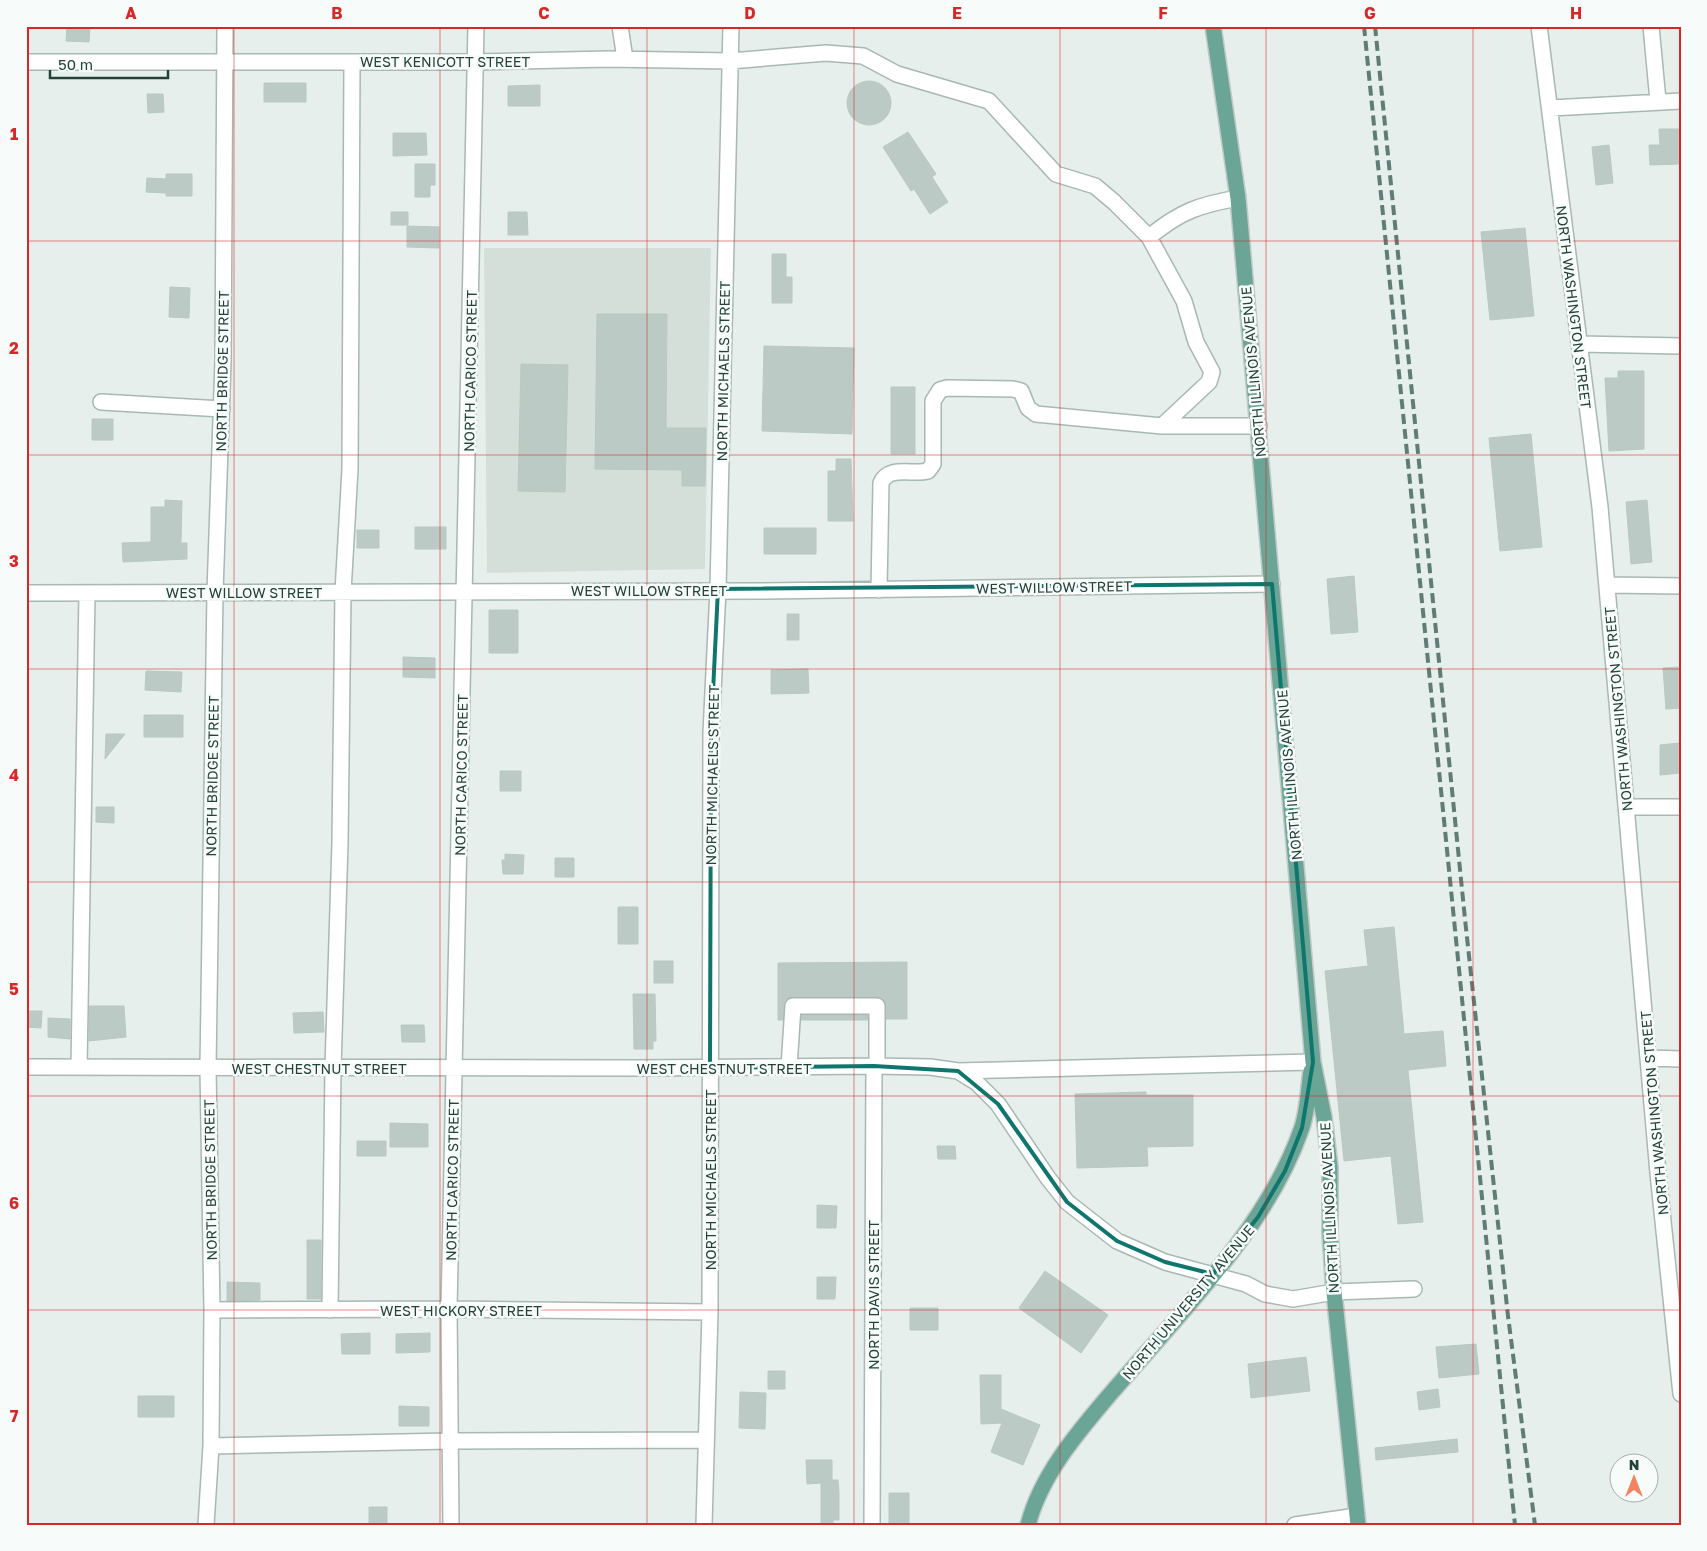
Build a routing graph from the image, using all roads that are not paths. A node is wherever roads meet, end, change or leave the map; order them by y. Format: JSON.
{"nodes":[{"id":1,"x":225,"y":26,"type":"edge"},
{"id":2,"x":476,"y":26,"type":"edge"},
{"id":3,"x":620,"y":26,"type":"edge"},
{"id":4,"x":731,"y":26,"type":"edge"},
{"id":5,"x":1213,"y":26,"type":"edge"},
{"id":6,"x":1539,"y":26,"type":"edge"},
{"id":7,"x":1651,"y":26,"type":"edge"},
{"id":8,"x":625,"y":59,"type":"junction"},
{"id":9,"x":730,"y":60,"type":"junction"},
{"id":10,"x":26,"y":62,"type":"edge"},
{"id":11,"x":225,"y":62,"type":"junction"},
{"id":12,"x":352,"y":62,"type":"junction"},
{"id":13,"x":475,"y":62,"type":"junction"},
{"id":14,"x":1658,"y":101,"type":"junction"},
{"id":15,"x":1681,"y":101,"type":"edge"},
{"id":16,"x":1551,"y":108,"type":"junction"},
{"id":17,"x":1238,"y":198,"type":"junction"},
{"id":18,"x":1149,"y":237,"type":"junction"},
{"id":19,"x":1579,"y":344,"type":"junction"},
{"id":20,"x":1681,"y":346,"type":"edge"},
{"id":21,"x":101,"y":402,"type":"dead end"},
{"id":22,"x":222,"y":409,"type":"junction"},
{"id":23,"x":1162,"y":426,"type":"junction"},
{"id":24,"x":1259,"y":426,"type":"junction"},
{"id":25,"x":1272,"y":584,"type":"junction"},
{"id":26,"x":1607,"y":585,"type":"junction"},
{"id":27,"x":1681,"y":586,"type":"edge"},
{"id":28,"x":718,"y":589,"type":"junction"},
{"id":29,"x":879,"y":590,"type":"junction"},
{"id":30,"x":465,"y":591,"type":"junction"},
{"id":31,"x":215,"y":592,"type":"junction"},
{"id":32,"x":343,"y":592,"type":"junction"},
{"id":33,"x":26,"y":593,"type":"edge"},
{"id":34,"x":86,"y":593,"type":"junction"},
{"id":35,"x":1626,"y":807,"type":"junction"},
{"id":36,"x":1681,"y":807,"type":"edge"},
{"id":37,"x":1648,"y":1058,"type":"junction"},
{"id":38,"x":1681,"y":1058,"type":"edge"},
{"id":39,"x":1313,"y":1062,"type":"junction"},
{"id":40,"x":876,"y":1066,"type":"junction"},
{"id":41,"x":26,"y":1067,"type":"edge"},
{"id":42,"x":79,"y":1067,"type":"junction"},
{"id":43,"x":789,"y":1067,"type":"junction"},
{"id":44,"x":208,"y":1068,"type":"junction"},
{"id":45,"x":333,"y":1068,"type":"junction"},
{"id":46,"x":455,"y":1068,"type":"junction"},
{"id":47,"x":710,"y":1068,"type":"junction"},
{"id":48,"x":958,"y":1071,"type":"junction"},
{"id":49,"x":1213,"y":1274,"type":"junction"},
{"id":50,"x":1414,"y":1289,"type":"dead end"},
{"id":51,"x":1334,"y":1292,"type":"junction"},
{"id":52,"x":449,"y":1309,"type":"junction"},
{"id":53,"x":212,"y":1310,"type":"junction"},
{"id":54,"x":330,"y":1310,"type":"junction"},
{"id":55,"x":710,"y":1312,"type":"junction"},
{"id":56,"x":1681,"y":1394,"type":"edge"},
{"id":57,"x":706,"y":1440,"type":"junction"},
{"id":58,"x":450,"y":1441,"type":"junction"},
{"id":59,"x":211,"y":1446,"type":"junction"},
{"id":60,"x":1358,"y":1520,"type":"edge"},
{"id":61,"x":206,"y":1525,"type":"edge"},
{"id":62,"x":450,"y":1525,"type":"edge"},
{"id":63,"x":704,"y":1525,"type":"edge"},
{"id":64,"x":872,"y":1525,"type":"edge"},
{"id":65,"x":1028,"y":1525,"type":"edge"},
{"id":66,"x":1295,"y":1525,"type":"edge"}],
"edges":[{"from":1,"to":11,"type":"street","name":"NORTH BRIDGE STREET"},
{"from":2,"to":13,"type":"street","name":"NORTH CARICO STREET"},
{"from":3,"to":8,"type":"street"},
{"from":4,"to":9,"type":"street","name":"NORTH MICHAELS STREET"},
{"from":5,"to":17,"type":"main road","name":"NORTH ILLINOIS AVENUE"},
{"from":6,"to":16,"type":"street","name":"NORTH WASHINGTON STREET"},
{"from":7,"to":14,"type":"street"},
{"from":8,"to":9,"type":"street","name":"WEST KENICOTT STREET"},
{"from":8,"to":13,"type":"street","name":"WEST KENICOTT STREET"},
{"from":9,"to":18,"type":"street","name":"WEST KENICOTT STREET"},
{"from":9,"to":28,"type":"street","name":"NORTH MICHAELS STREET"},
{"from":10,"to":11,"type":"street","name":"WEST KENICOTT STREET"},
{"from":11,"to":12,"type":"street","name":"WEST KENICOTT STREET"},
{"from":11,"to":22,"type":"street","name":"NORTH BRIDGE STREET"},
{"from":12,"to":13,"type":"street","name":"WEST KENICOTT STREET"},
{"from":12,"to":32,"type":"street"},
{"from":13,"to":30,"type":"street","name":"NORTH CARICO STREET"},
{"from":14,"to":15,"type":"street"},
{"from":14,"to":16,"type":"street"},
{"from":16,"to":19,"type":"street","name":"NORTH WASHINGTON STREET"},
{"from":17,"to":18,"type":"street"},
{"from":17,"to":24,"type":"main road","name":"NORTH ILLINOIS AVENUE"},
{"from":18,"to":23,"type":"street"},
{"from":19,"to":20,"type":"street"},
{"from":19,"to":26,"type":"street","name":"NORTH WASHINGTON STREET"},
{"from":21,"to":22,"type":"street"},
{"from":22,"to":31,"type":"street","name":"NORTH BRIDGE STREET"},
{"from":23,"to":24,"type":"street"},
{"from":23,"to":29,"type":"street"},
{"from":24,"to":25,"type":"main road","name":"NORTH ILLINOIS AVENUE"},
{"from":25,"to":29,"type":"street","name":"WEST WILLOW STREET"},
{"from":25,"to":39,"type":"main road","name":"NORTH ILLINOIS AVENUE"},
{"from":26,"to":27,"type":"street"},
{"from":26,"to":35,"type":"street","name":"NORTH WASHINGTON STREET"},
{"from":28,"to":29,"type":"street","name":"WEST WILLOW STREET"},
{"from":28,"to":30,"type":"street","name":"WEST WILLOW STREET"},
{"from":28,"to":47,"type":"street","name":"NORTH MICHAELS STREET"},
{"from":30,"to":32,"type":"street","name":"WEST WILLOW STREET"},
{"from":30,"to":46,"type":"street","name":"NORTH CARICO STREET"},
{"from":31,"to":32,"type":"street","name":"WEST WILLOW STREET"},
{"from":31,"to":34,"type":"street","name":"WEST WILLOW STREET"},
{"from":31,"to":44,"type":"street","name":"NORTH BRIDGE STREET"},
{"from":32,"to":45,"type":"street"},
{"from":33,"to":34,"type":"street","name":"WEST WILLOW STREET"},
{"from":34,"to":42,"type":"street"},
{"from":35,"to":36,"type":"street"},
{"from":35,"to":37,"type":"street","name":"NORTH WASHINGTON STREET"},
{"from":37,"to":38,"type":"street"},
{"from":37,"to":56,"type":"street","name":"NORTH WASHINGTON STREET"},
{"from":39,"to":48,"type":"street"},
{"from":39,"to":49,"type":"main road","name":"NORTH UNIVERSITY AVENUE"},
{"from":39,"to":51,"type":"main road","name":"NORTH ILLINOIS AVENUE"},
{"from":40,"to":43,"type":"street","name":"WEST CHESTNUT STREET"},
{"from":40,"to":43,"type":"street","name":"NORTH DAVIS STREET"},
{"from":40,"to":48,"type":"street","name":"WEST CHESTNUT STREET"},
{"from":40,"to":64,"type":"street","name":"NORTH DAVIS STREET"},
{"from":41,"to":42,"type":"street","name":"WEST CHESTNUT STREET"},
{"from":42,"to":44,"type":"street","name":"WEST CHESTNUT STREET"},
{"from":43,"to":47,"type":"street","name":"WEST CHESTNUT STREET"},
{"from":44,"to":45,"type":"street","name":"WEST CHESTNUT STREET"},
{"from":44,"to":53,"type":"street","name":"NORTH BRIDGE STREET"},
{"from":45,"to":46,"type":"street","name":"WEST CHESTNUT STREET"},
{"from":45,"to":54,"type":"street"},
{"from":46,"to":47,"type":"street","name":"WEST CHESTNUT STREET"},
{"from":46,"to":52,"type":"street","name":"NORTH CARICO STREET"},
{"from":47,"to":55,"type":"street","name":"NORTH MICHAELS STREET"},
{"from":48,"to":49,"type":"street","name":"WEST CHESTNUT STREET"},
{"from":49,"to":51,"type":"street","name":"WEST CHESTNUT STREET"},
{"from":49,"to":65,"type":"main road","name":"NORTH UNIVERSITY AVENUE"},
{"from":50,"to":51,"type":"street","name":"WEST CHESTNUT STREET"},
{"from":51,"to":60,"type":"main road","name":"NORTH ILLINOIS AVENUE"},
{"from":52,"to":54,"type":"street","name":"WEST HICKORY STREET"},
{"from":52,"to":55,"type":"street","name":"WEST HICKORY STREET"},
{"from":52,"to":58,"type":"street","name":"NORTH CARICO STREET"},
{"from":53,"to":54,"type":"street","name":"WEST HICKORY STREET"},
{"from":53,"to":59,"type":"street","name":"NORTH BRIDGE STREET"},
{"from":55,"to":57,"type":"street","name":"NORTH MICHAELS STREET"},
{"from":57,"to":58,"type":"street"},
{"from":57,"to":63,"type":"street","name":"NORTH MICHAELS STREET"},
{"from":58,"to":59,"type":"street"},
{"from":58,"to":62,"type":"street","name":"NORTH CARICO STREET"},
{"from":59,"to":61,"type":"street","name":"NORTH BRIDGE STREET"},
{"from":60,"to":66,"type":"street"}]}
